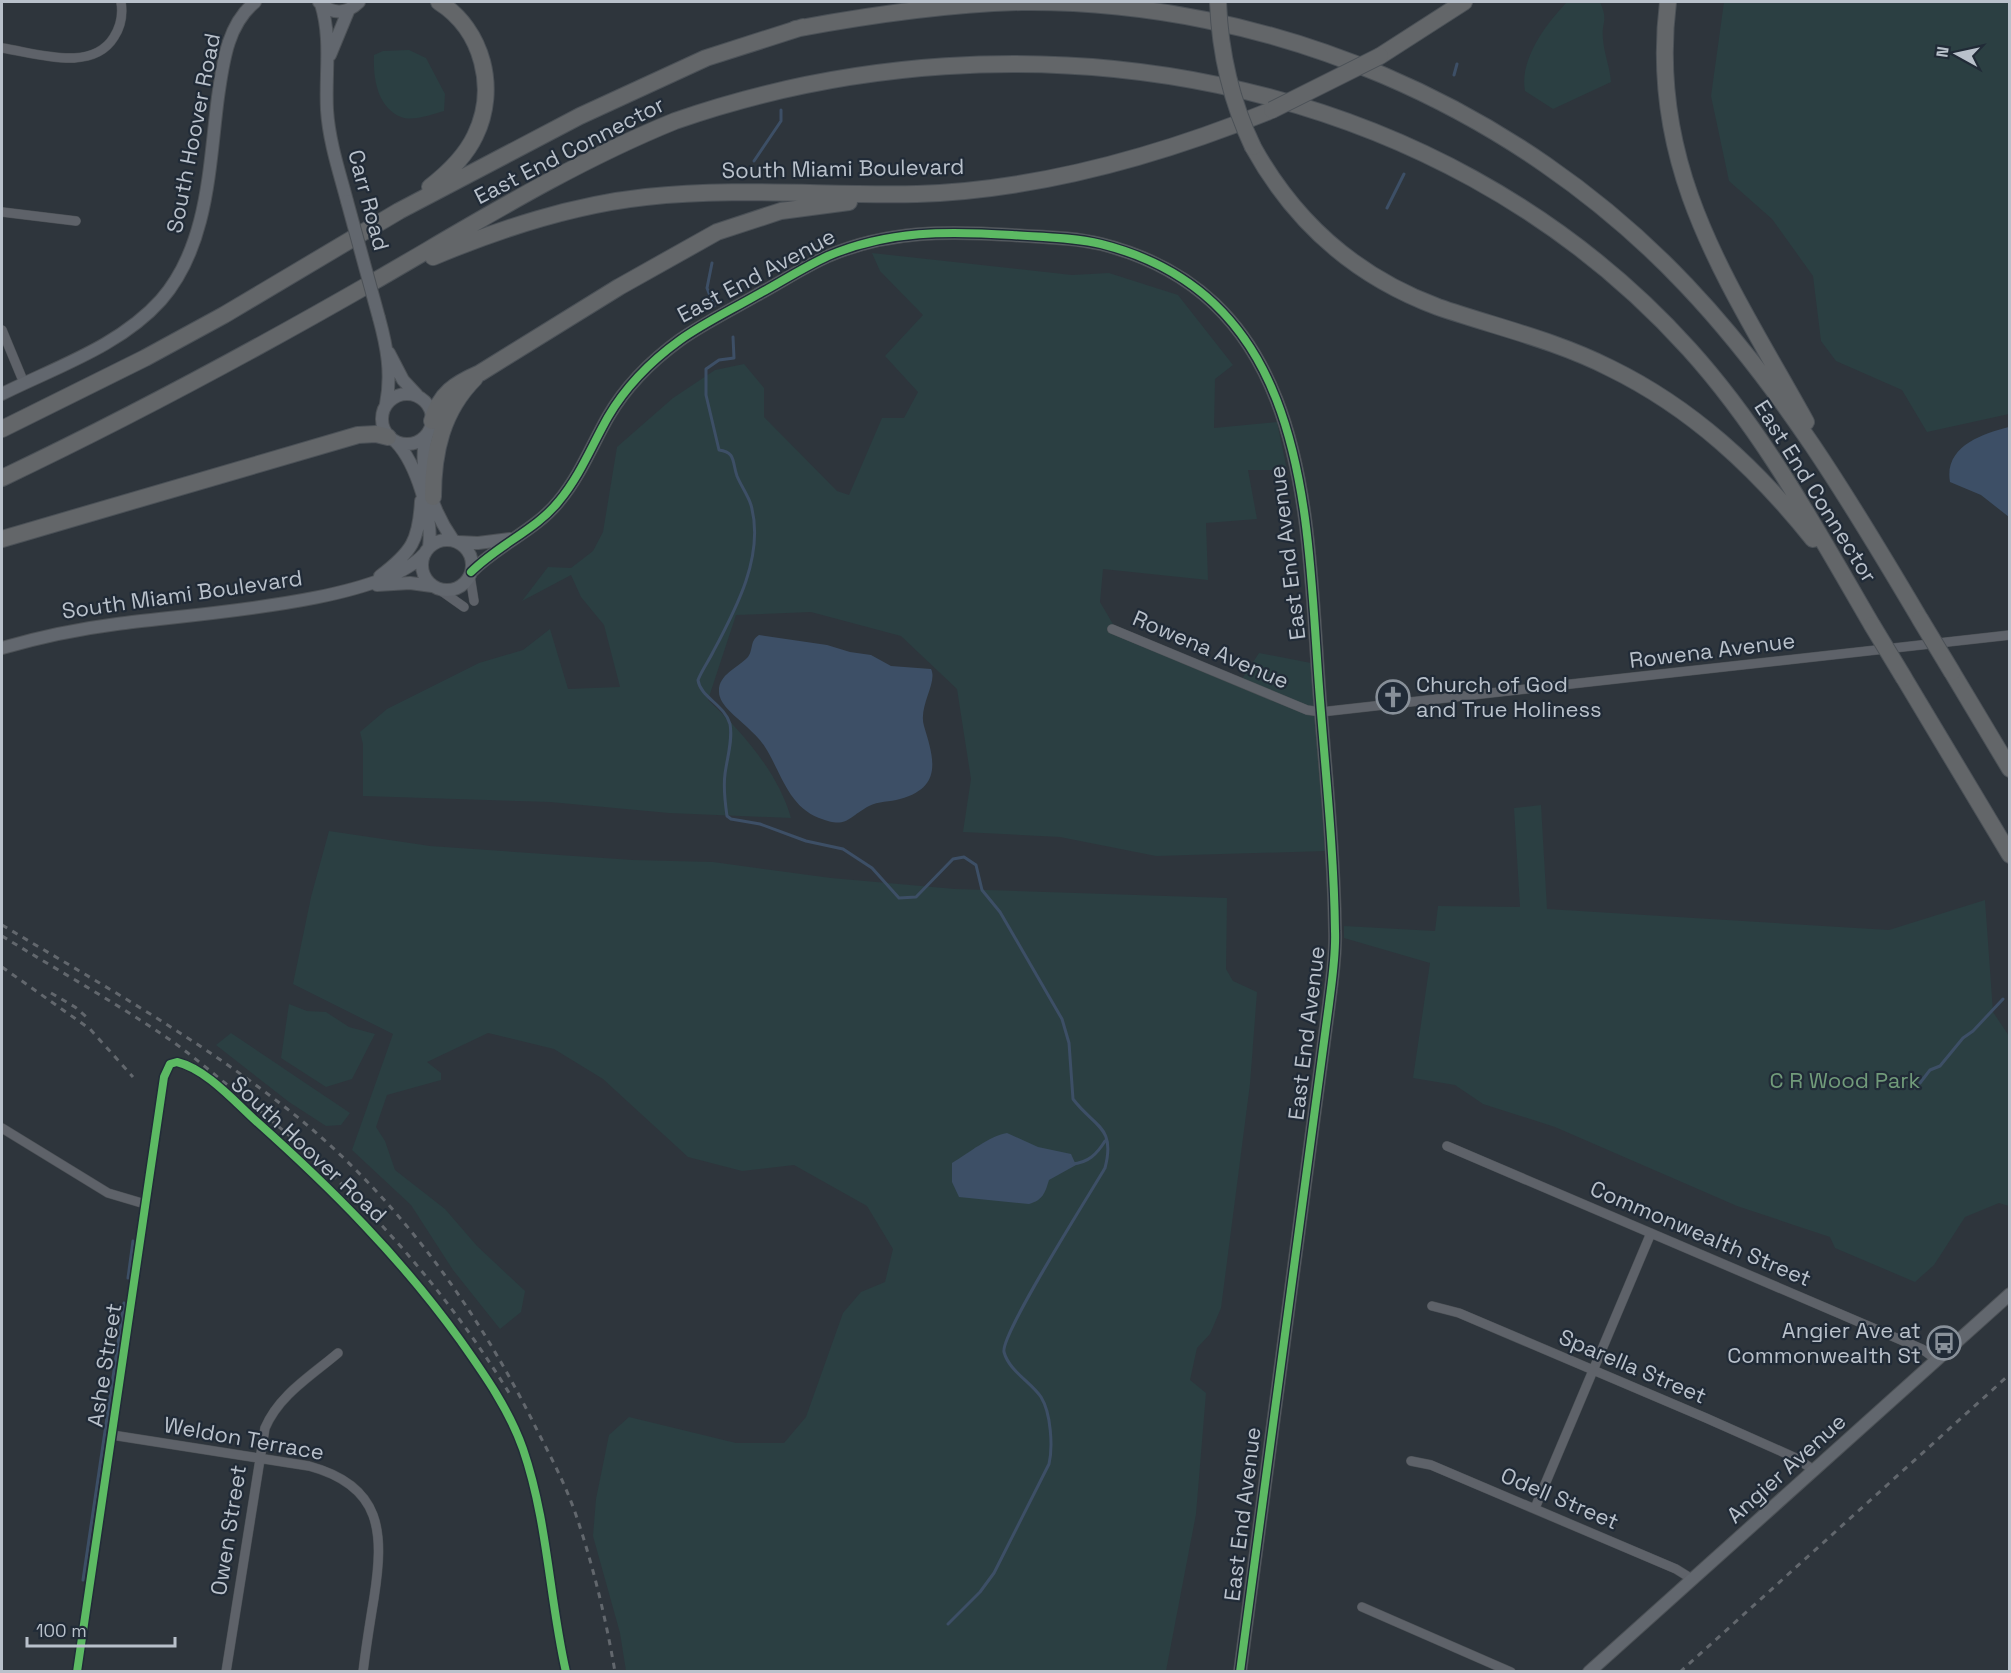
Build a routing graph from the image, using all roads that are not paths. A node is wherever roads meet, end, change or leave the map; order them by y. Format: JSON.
{"nodes":[{"id":1,"x":121,"y":2,"type":"edge"},
{"id":2,"x":255,"y":2,"type":"edge"},
{"id":3,"x":439,"y":2,"type":"edge"},
{"id":4,"x":893,"y":2,"type":"edge"},
{"id":5,"x":1218,"y":2,"type":"edge"},
{"id":6,"x":1464,"y":2,"type":"edge"},
{"id":7,"x":1668,"y":2,"type":"edge"},
{"id":8,"x":320,"y":3,"type":"edge"},
{"id":9,"x":354,"y":5,"type":"edge"},
{"id":10,"x":795,"y":29,"type":"junction"},
{"id":11,"x":2,"y":48,"type":"edge"},
{"id":12,"x":329,"y":56,"type":"junction"},
{"id":13,"x":918,"y":194,"type":"junction"},
{"id":14,"x":399,"y":211,"type":"junction"},
{"id":15,"x":2,"y":212,"type":"edge"},
{"id":16,"x":76,"y":221,"type":"dead end"},
{"id":17,"x":375,"y":280,"type":"junction"},
{"id":18,"x":2,"y":330,"type":"edge"},
{"id":19,"x":388,"y":352,"type":"junction"},
{"id":20,"x":480,"y":373,"type":"junction"},
{"id":21,"x":24,"y":383,"type":"junction"},
{"id":22,"x":2,"y":394,"type":"edge"},
{"id":23,"x":417,"y":396,"type":"junction"},
{"id":24,"x":386,"y":404,"type":"junction"},
{"id":25,"x":430,"y":427,"type":"junction"},
{"id":26,"x":2,"y":429,"type":"edge"},
{"id":27,"x":392,"y":439,"type":"junction"},
{"id":28,"x":2,"y":478,"type":"edge"},
{"id":29,"x":1840,"y":483,"type":"junction"},
{"id":30,"x":427,"y":497,"type":"junction"},
{"id":31,"x":510,"y":538,"type":"junction"},
{"id":32,"x":2,"y":539,"type":"edge"},
{"id":33,"x":456,"y":541,"type":"junction"},
{"id":34,"x":426,"y":550,"type":"junction"},
{"id":35,"x":470,"y":574,"type":"junction"},
{"id":36,"x":1847,"y":581,"type":"junction"},
{"id":37,"x":368,"y":585,"type":"junction"},
{"id":38,"x":436,"y":588,"type":"junction"},
{"id":39,"x":474,"y":601,"type":"dead end"},
{"id":40,"x":464,"y":607,"type":"dead end"},
{"id":41,"x":1112,"y":629,"type":"dead end"},
{"id":42,"x":2010,"y":635,"type":"edge"},
{"id":43,"x":2,"y":648,"type":"edge"},
{"id":44,"x":1321,"y":712,"type":"junction"},
{"id":45,"x":2010,"y":769,"type":"edge"},
{"id":46,"x":2010,"y":855,"type":"edge"},
{"id":47,"x":170,"y":1064,"type":"joint"},
{"id":48,"x":2,"y":1128,"type":"edge"},
{"id":49,"x":1447,"y":1146,"type":"dead end"},
{"id":50,"x":145,"y":1204,"type":"junction"},
{"id":51,"x":1651,"y":1233,"type":"junction"},
{"id":52,"x":2010,"y":1294,"type":"edge"},
{"id":53,"x":1432,"y":1306,"type":"dead end"},
{"id":54,"x":338,"y":1353,"type":"dead end"},
{"id":55,"x":1937,"y":1360,"type":"junction"},
{"id":56,"x":1593,"y":1370,"type":"junction"},
{"id":57,"x":112,"y":1435,"type":"junction"},
{"id":58,"x":259,"y":1458,"type":"junction"},
{"id":59,"x":1412,"y":1461,"type":"dead end"},
{"id":60,"x":1815,"y":1471,"type":"junction"},
{"id":61,"x":1535,"y":1508,"type":"junction"},
{"id":62,"x":1692,"y":1579,"type":"junction"},
{"id":63,"x":1362,"y":1607,"type":"dead end"},
{"id":64,"x":77,"y":1671,"type":"edge"},
{"id":65,"x":225,"y":1671,"type":"edge"},
{"id":66,"x":363,"y":1671,"type":"edge"},
{"id":67,"x":566,"y":1671,"type":"edge"},
{"id":68,"x":1240,"y":1671,"type":"edge"},
{"id":69,"x":1511,"y":1671,"type":"edge"},
{"id":70,"x":1589,"y":1671,"type":"edge"}],
"edges":[{"from":1,"to":11,"type":"street"},
{"from":2,"to":21,"type":"street","name":"South Hoover Road"},
{"from":3,"to":14,"type":"highway"},
{"from":4,"to":10,"type":"highway"},
{"from":5,"to":36,"type":"highway","bridge":true},
{"from":6,"to":13,"type":"highway","name":"South Miami Boulevard","bridge":true},
{"from":7,"to":29,"type":"highway"},
{"from":8,"to":9,"type":"street"},
{"from":8,"to":12,"type":"street","name":"Carr Road"},
{"from":9,"to":12,"type":"street","name":"Carr Road"},
{"from":10,"to":14,"type":"highway"},
{"from":10,"to":29,"type":"highway","name":"East End Connector"},
{"from":12,"to":19,"type":"street","name":"Carr Road","bridge":true},
{"from":13,"to":17,"type":"highway","name":"South Miami Boulevard"},
{"from":13,"to":20,"type":"highway"},
{"from":14,"to":26,"type":"highway"},
{"from":15,"to":16,"type":"street"},
{"from":17,"to":28,"type":"highway"},
{"from":17,"to":36,"type":"highway","name":"East End Connector"},
{"from":18,"to":21,"type":"street"},
{"from":19,"to":23,"type":"street","name":"Carr Road"},
{"from":19,"to":24,"type":"street","name":"Carr Road"},
{"from":20,"to":25,"type":"highway"},
{"from":20,"to":30,"type":"highway"},
{"from":21,"to":22,"type":"street","name":"South Hoover Road"},
{"from":23,"to":24,"type":"street"},
{"from":23,"to":25,"type":"street"},
{"from":24,"to":27,"type":"street"},
{"from":25,"to":27,"type":"street"},
{"from":25,"to":30,"type":"street"},
{"from":27,"to":30,"type":"street"},
{"from":27,"to":32,"type":"highway"},
{"from":29,"to":45,"type":"highway","name":"East End Connector","bridge":true},
{"from":30,"to":33,"type":"street"},
{"from":30,"to":34,"type":"street"},
{"from":30,"to":37,"type":"street"},
{"from":31,"to":33,"type":"street","name":"East End Avenue"},
{"from":31,"to":35,"type":"street","name":"East End Avenue"},
{"from":31,"to":44,"type":"street","name":"East End Avenue"},
{"from":33,"to":34,"type":"street"},
{"from":33,"to":35,"type":"street"},
{"from":34,"to":37,"type":"street","name":"South Miami Boulevard"},
{"from":34,"to":38,"type":"street"},
{"from":35,"to":38,"type":"street"},
{"from":35,"to":39,"type":"street"},
{"from":36,"to":46,"type":"highway","name":"East End Connector","bridge":true},
{"from":37,"to":38,"type":"street","name":"South Miami Boulevard"},
{"from":37,"to":43,"type":"street","name":"South Miami Boulevard"},
{"from":38,"to":40,"type":"street"},
{"from":41,"to":44,"type":"street","name":"Rowena Avenue"},
{"from":42,"to":44,"type":"street","name":"Rowena Avenue"},
{"from":44,"to":68,"type":"street","name":"East End Avenue"},
{"from":47,"to":50,"type":"street","name":"Ashe Street"},
{"from":47,"to":67,"type":"street","name":"South Hoover Road"},
{"from":48,"to":50,"type":"street"},
{"from":49,"to":51,"type":"street","name":"Commonwealth Street"},
{"from":50,"to":57,"type":"street","name":"Ashe Street"},
{"from":51,"to":55,"type":"street","name":"Commonwealth Street"},
{"from":51,"to":56,"type":"street"},
{"from":52,"to":55,"type":"street","name":"Angier Avenue"},
{"from":53,"to":56,"type":"street","name":"Sparella Street"},
{"from":54,"to":58,"type":"street","name":"Owen Street"},
{"from":55,"to":60,"type":"street","name":"Angier Avenue"},
{"from":56,"to":60,"type":"street","name":"Sparella Street"},
{"from":56,"to":61,"type":"street"},
{"from":57,"to":58,"type":"street","name":"Weldon Terrace"},
{"from":57,"to":64,"type":"street","name":"Ashe Street"},
{"from":58,"to":65,"type":"street","name":"Owen Street"},
{"from":58,"to":66,"type":"street","name":"Weldon Terrace"},
{"from":59,"to":61,"type":"street","name":"Odell Street"},
{"from":60,"to":62,"type":"street","name":"Angier Avenue"},
{"from":61,"to":62,"type":"street","name":"Odell Street"},
{"from":62,"to":70,"type":"street","name":"Angier Avenue"},
{"from":63,"to":69,"type":"street"}]}
